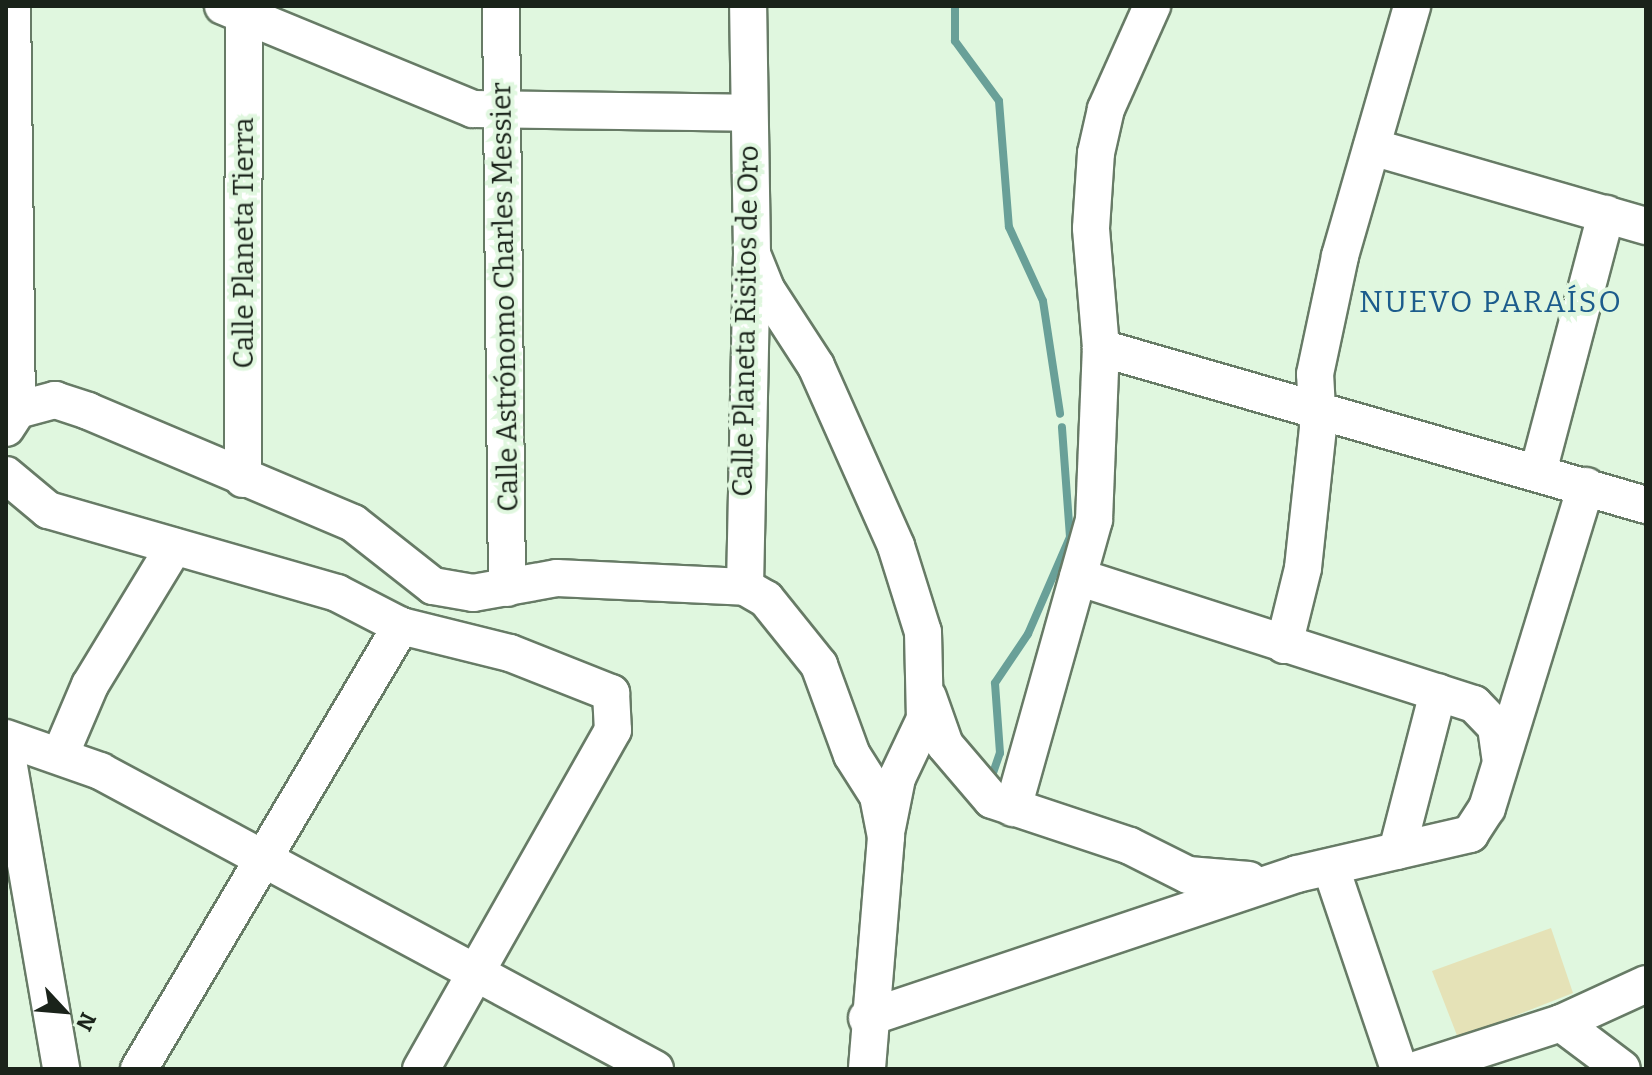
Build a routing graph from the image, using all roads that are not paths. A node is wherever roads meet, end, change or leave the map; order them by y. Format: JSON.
{"nodes":[{"id":1,"x":12,"y":6,"type":"edge"},
{"id":2,"x":501,"y":6,"type":"edge"},
{"id":3,"x":748,"y":6,"type":"edge"},
{"id":4,"x":1152,"y":6,"type":"edge"},
{"id":5,"x":1412,"y":6,"type":"edge"},
{"id":6,"x":237,"y":10,"type":"edge"},
{"id":7,"x":503,"y":111,"type":"junction"},
{"id":8,"x":748,"y":113,"type":"junction"},
{"id":9,"x":1372,"y":147,"type":"junction"},
{"id":10,"x":1606,"y":214,"type":"junction"},
{"id":11,"x":1646,"y":226,"type":"edge"},
{"id":12,"x":752,"y":254,"type":"junction"},
{"id":13,"x":1101,"y":348,"type":"junction"},
{"id":14,"x":1314,"y":406,"type":"junction"},
{"id":15,"x":10,"y":417,"type":"edge"},
{"id":16,"x":1538,"y":472,"type":"junction"},
{"id":17,"x":6,"y":475,"type":"edge"},
{"id":18,"x":243,"y":479,"type":"junction"},
{"id":19,"x":1586,"y":486,"type":"junction"},
{"id":20,"x":1646,"y":505,"type":"edge"},
{"id":21,"x":174,"y":547,"type":"junction"},
{"id":22,"x":413,"y":574,"type":"junction"},
{"id":23,"x":1078,"y":577,"type":"junction"},
{"id":24,"x":745,"y":587,"type":"junction"},
{"id":25,"x":507,"y":588,"type":"junction"},
{"id":26,"x":337,"y":593,"type":"junction"},
{"id":27,"x":401,"y":626,"type":"junction"},
{"id":28,"x":1284,"y":645,"type":"junction"},
{"id":29,"x":925,"y":688,"type":"junction"},
{"id":30,"x":1438,"y":692,"type":"junction"},
{"id":31,"x":6,"y":738,"type":"edge"},
{"id":32,"x":6,"y":749,"type":"edge"},
{"id":33,"x":61,"y":753,"type":"junction"},
{"id":34,"x":1500,"y":757,"type":"junction"},
{"id":35,"x":1013,"y":808,"type":"junction"},
{"id":36,"x":886,"y":837,"type":"junction"},
{"id":37,"x":1397,"y":851,"type":"junction"},
{"id":38,"x":266,"y":859,"type":"junction"},
{"id":39,"x":1314,"y":871,"type":"junction"},
{"id":40,"x":478,"y":971,"type":"junction"},
{"id":41,"x":1646,"y":984,"type":"edge"},
{"id":42,"x":867,"y":1018,"type":"junction"},
{"id":43,"x":1561,"y":1023,"type":"junction"},
{"id":44,"x":61,"y":1069,"type":"edge"},
{"id":45,"x":139,"y":1069,"type":"edge"},
{"id":46,"x":421,"y":1069,"type":"edge"},
{"id":47,"x":655,"y":1069,"type":"edge"},
{"id":48,"x":867,"y":1069,"type":"edge"},
{"id":49,"x":1399,"y":1069,"type":"edge"},
{"id":50,"x":1419,"y":1069,"type":"edge"},
{"id":51,"x":1622,"y":1069,"type":"edge"}],
"edges":[{"from":1,"to":15,"type":"street"},
{"from":2,"to":7,"type":"street","name":"Calle Astrónomo Charles Messier"},
{"from":3,"to":8,"type":"street","name":"Calle Planeta Risitos de Oro"},
{"from":4,"to":13,"type":"street"},
{"from":5,"to":9,"type":"street"},
{"from":6,"to":7,"type":"street"},
{"from":6,"to":18,"type":"street","name":"Calle Planeta Tierra"},
{"from":7,"to":8,"type":"street"},
{"from":7,"to":25,"type":"street","name":"Calle Astrónomo Charles Messier"},
{"from":8,"to":12,"type":"street","name":"Calle Planeta Risitos de Oro"},
{"from":9,"to":10,"type":"street"},
{"from":9,"to":14,"type":"street"},
{"from":10,"to":11,"type":"street"},
{"from":10,"to":16,"type":"street"},
{"from":12,"to":24,"type":"street","name":"Calle Planeta Risitos de Oro"},
{"from":12,"to":29,"type":"street"},
{"from":13,"to":14,"type":"street"},
{"from":13,"to":23,"type":"street"},
{"from":14,"to":16,"type":"street"},
{"from":14,"to":28,"type":"street"},
{"from":15,"to":18,"type":"street"},
{"from":16,"to":19,"type":"street"},
{"from":17,"to":21,"type":"street"},
{"from":18,"to":22,"type":"street"},
{"from":19,"to":20,"type":"street"},
{"from":19,"to":34,"type":"street"},
{"from":21,"to":26,"type":"street"},
{"from":21,"to":33,"type":"street"},
{"from":22,"to":25,"type":"street"},
{"from":22,"to":26,"type":"street"},
{"from":23,"to":28,"type":"street"},
{"from":23,"to":35,"type":"street"},
{"from":24,"to":25,"type":"street"},
{"from":24,"to":36,"type":"street"},
{"from":26,"to":27,"type":"street"},
{"from":27,"to":38,"type":"street"},
{"from":27,"to":40,"type":"street"},
{"from":28,"to":30,"type":"street"},
{"from":29,"to":35,"type":"street"},
{"from":29,"to":36,"type":"street"},
{"from":30,"to":34,"type":"street"},
{"from":30,"to":37,"type":"street"},
{"from":31,"to":33,"type":"street"},
{"from":32,"to":44,"type":"street"},
{"from":33,"to":38,"type":"street"},
{"from":34,"to":37,"type":"street"},
{"from":35,"to":39,"type":"street"},
{"from":36,"to":42,"type":"street"},
{"from":37,"to":39,"type":"street"},
{"from":38,"to":40,"type":"street"},
{"from":38,"to":45,"type":"street"},
{"from":39,"to":42,"type":"street"},
{"from":39,"to":49,"type":"street"},
{"from":40,"to":46,"type":"street"},
{"from":40,"to":47,"type":"street"},
{"from":41,"to":43,"type":"street"},
{"from":42,"to":48,"type":"street"},
{"from":43,"to":50,"type":"street"},
{"from":43,"to":51,"type":"street"}]}
